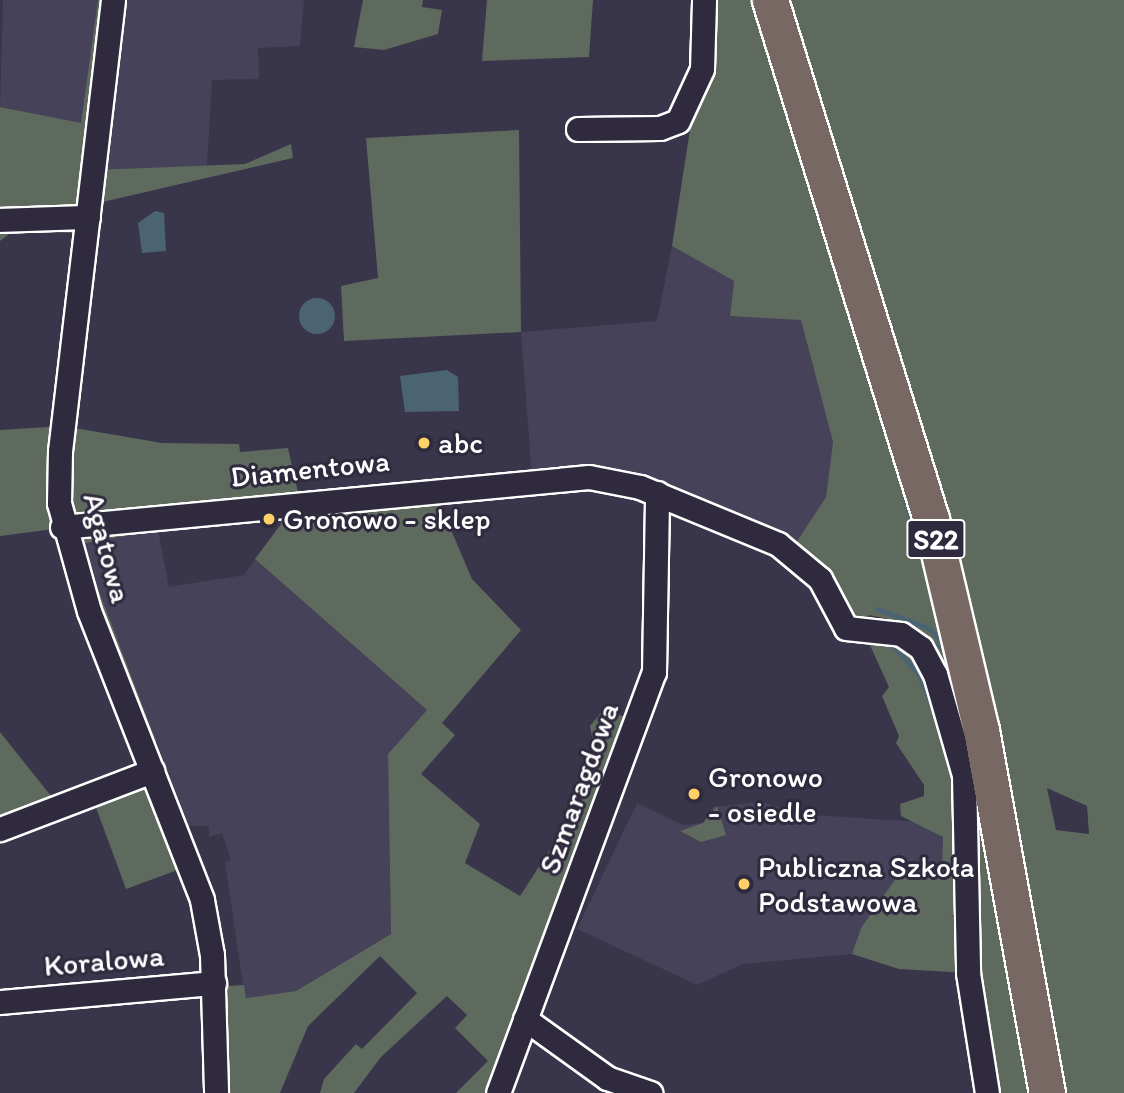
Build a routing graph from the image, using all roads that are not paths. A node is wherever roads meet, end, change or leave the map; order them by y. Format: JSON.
{"nodes":[{"id":1,"x":113,"y":0,"type":"edge"},
{"id":2,"x":704,"y":0,"type":"edge"},
{"id":3,"x":770,"y":0,"type":"edge"},
{"id":4,"x":578,"y":129,"type":"dead end"},
{"id":5,"x":88,"y":217,"type":"junction"},
{"id":6,"x":0,"y":220,"type":"edge"},
{"id":7,"x":657,"y":493,"type":"junction"},
{"id":8,"x":62,"y":527,"type":"junction"},
{"id":9,"x":152,"y":771,"type":"junction"},
{"id":10,"x":0,"y":829,"type":"edge"},
{"id":11,"x":214,"y":984,"type":"junction"},
{"id":12,"x":0,"y":1002,"type":"edge"},
{"id":13,"x":525,"y":1019,"type":"junction"},
{"id":14,"x":216,"y":1093,"type":"edge"},
{"id":15,"x":498,"y":1093,"type":"edge"},
{"id":16,"x":650,"y":1093,"type":"edge"},
{"id":17,"x":987,"y":1093,"type":"edge"},
{"id":18,"x":1047,"y":1093,"type":"edge"}],
"edges":[{"from":1,"to":5,"type":"street","name":"Agatowa"},
{"from":2,"to":4,"type":"street"},
{"from":3,"to":18,"type":"highway","number":"S22"},
{"from":5,"to":6,"type":"street"},
{"from":5,"to":8,"type":"street","name":"Agatowa"},
{"from":7,"to":8,"type":"street","name":"Diamentowa"},
{"from":7,"to":13,"type":"street","name":"Szmaragdowa"},
{"from":7,"to":17,"type":"street","name":"Diamentowa"},
{"from":8,"to":9,"type":"street","name":"Agatowa"},
{"from":9,"to":10,"type":"street"},
{"from":9,"to":11,"type":"street","name":"Agatowa"},
{"from":11,"to":12,"type":"street","name":"Koralowa"},
{"from":11,"to":14,"type":"street","name":"Agatowa"},
{"from":13,"to":15,"type":"street","name":"Szmaragdowa"},
{"from":13,"to":16,"type":"street"}]}
